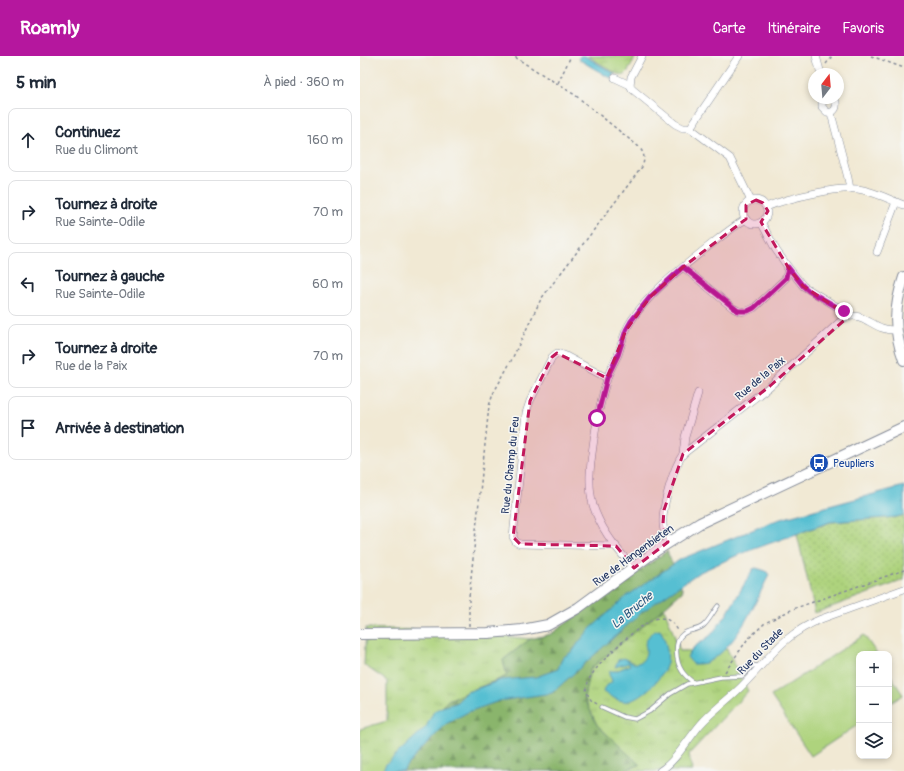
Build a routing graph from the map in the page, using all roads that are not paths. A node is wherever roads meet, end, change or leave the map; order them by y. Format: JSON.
{"nodes":[{"id":1,"x":642,"y":56,"type":"edge"},
{"id":2,"x":740,"y":56,"type":"edge"},
{"id":3,"x":816,"y":56,"type":"edge"},
{"id":4,"x":819,"y":68,"type":"edge"},
{"id":5,"x":615,"y":78,"type":"dead end"},
{"id":6,"x":630,"y":84,"type":"junction"},
{"id":7,"x":822,"y":104,"type":"edge"},
{"id":8,"x":836,"y":104,"type":"edge"},
{"id":9,"x":831,"y":112,"type":"junction"},
{"id":10,"x":690,"y":128,"type":"junction"},
{"id":11,"x":850,"y":189,"type":"junction"},
{"id":12,"x":751,"y":201,"type":"junction"},
{"id":13,"x":896,"y":202,"type":"junction"},
{"id":14,"x":904,"y":205,"type":"edge"},
{"id":15,"x":766,"y":206,"type":"junction"},
{"id":16,"x":746,"y":219,"type":"junction"},
{"id":17,"x":761,"y":222,"type":"junction"},
{"id":18,"x":877,"y":252,"type":"dead end"},
{"id":19,"x":683,"y":267,"type":"junction"},
{"id":20,"x":788,"y":267,"type":"junction"},
{"id":21,"x":904,"y":278,"type":"edge"},
{"id":22,"x":849,"y":316,"type":"junction"},
{"id":23,"x":896,"y":330,"type":"junction"},
{"id":24,"x":904,"y":360,"type":"edge"},
{"id":25,"x":607,"y":378,"type":"junction"},
{"id":26,"x":698,"y":393,"type":"dead end"},
{"id":27,"x":904,"y":427,"type":"edge"},
{"id":28,"x":683,"y":454,"type":"junction"},
{"id":29,"x":668,"y":542,"type":"junction"},
{"id":30,"x":616,"y":546,"type":"junction"},
{"id":31,"x":634,"y":568,"type":"junction"},
{"id":32,"x":904,"y":589,"type":"edge"},
{"id":33,"x":718,"y":606,"type":"dead end"},
{"id":34,"x":360,"y":634,"type":"edge"},
{"id":35,"x":759,"y":667,"type":"junction"},
{"id":36,"x":693,"y":682,"type":"junction"},
{"id":37,"x":602,"y":707,"type":"road end"},
{"id":38,"x":660,"y":771,"type":"edge"}],
"edges":[{"from":1,"to":6,"type":"street"},
{"from":2,"to":10,"type":"street"},
{"from":3,"to":4,"type":"street"},
{"from":5,"to":6,"type":"street"},
{"from":6,"to":10,"type":"street"},
{"from":7,"to":9,"type":"street"},
{"from":8,"to":9,"type":"street"},
{"from":9,"to":11,"type":"street"},
{"from":10,"to":12,"type":"street"},
{"from":11,"to":13,"type":"street"},
{"from":11,"to":15,"type":"street"},
{"from":12,"to":15,"type":"street"},
{"from":12,"to":16,"type":"street"},
{"from":13,"to":14,"type":"street"},
{"from":13,"to":18,"type":"street"},
{"from":15,"to":17,"type":"street"},
{"from":16,"to":17,"type":"street"},
{"from":16,"to":19,"type":"street"},
{"from":17,"to":20,"type":"street"},
{"from":19,"to":20,"type":"street"},
{"from":19,"to":25,"type":"street"},
{"from":20,"to":22,"type":"street"},
{"from":21,"to":23,"type":"street"},
{"from":22,"to":23,"type":"street"},
{"from":22,"to":28,"type":"street","name":"Rue de la Paix"},
{"from":23,"to":24,"type":"street"},
{"from":25,"to":30,"type":"street"},
{"from":25,"to":30,"type":"street","name":"Rue du Champ du Feu"},
{"from":26,"to":28,"type":"street","name":"Rue de la Paix"},
{"from":27,"to":29,"type":"street","name":"Rue de Hangenbieten"},
{"from":28,"to":29,"type":"street","name":"Rue de la Paix"},
{"from":29,"to":31,"type":"street","name":"Rue de Hangenbieten"},
{"from":30,"to":31,"type":"street"},
{"from":31,"to":34,"type":"street","name":"Rue de Hangenbieten"},
{"from":32,"to":35,"type":"street","name":"Rue du Stade"},
{"from":33,"to":36,"type":"lane"},
{"from":35,"to":36,"type":"lane"},
{"from":35,"to":38,"type":"street","name":"Rue du Stade"},
{"from":36,"to":37,"type":"lane"}]}
